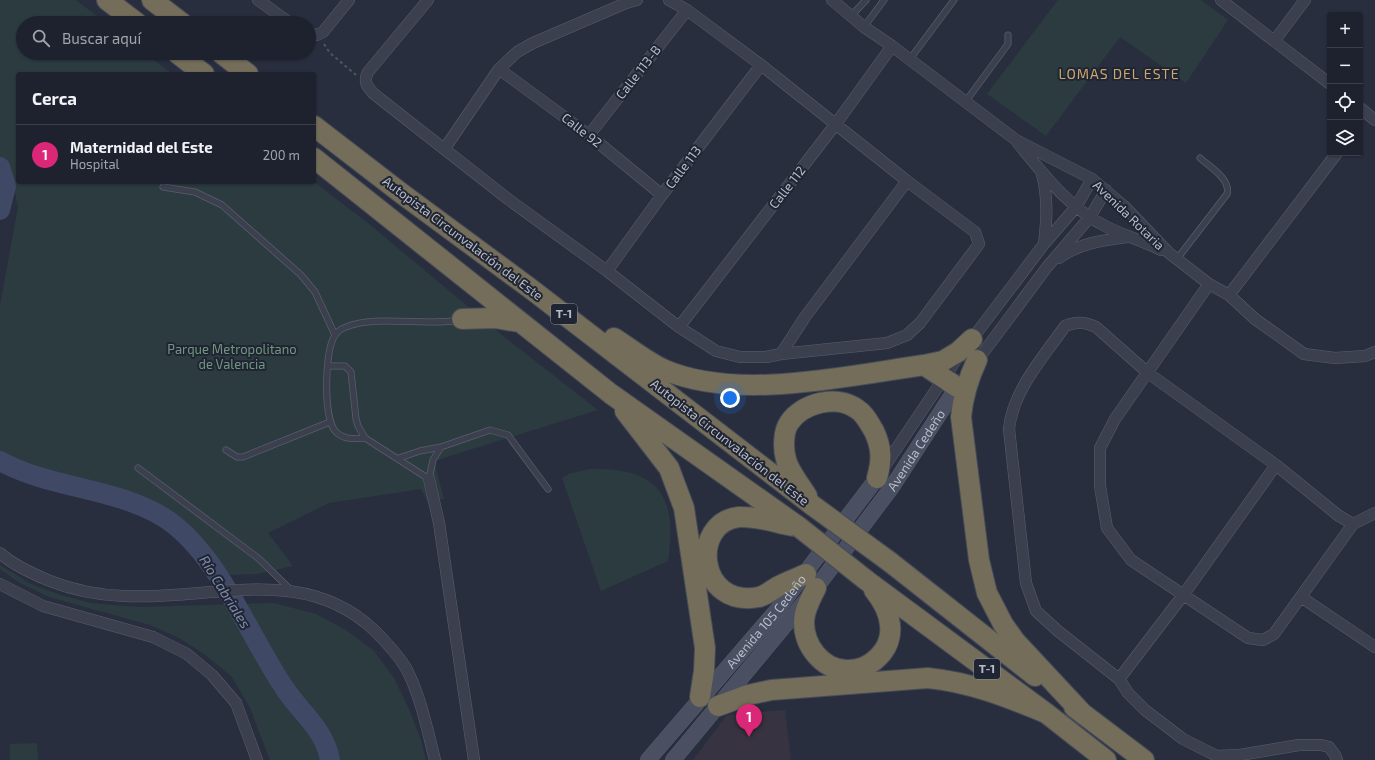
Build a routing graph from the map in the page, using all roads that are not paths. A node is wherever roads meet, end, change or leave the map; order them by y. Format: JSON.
{"nodes":[{"id":1,"x":107,"y":0,"type":"edge"},
{"id":2,"x":152,"y":0,"type":"edge"},
{"id":3,"x":258,"y":0,"type":"edge"},
{"id":4,"x":349,"y":0,"type":"edge"},
{"id":5,"x":428,"y":0,"type":"edge"},
{"id":6,"x":637,"y":0,"type":"edge"},
{"id":7,"x":669,"y":0,"type":"edge"},
{"id":8,"x":832,"y":0,"type":"edge"},
{"id":9,"x":866,"y":0,"type":"edge"},
{"id":10,"x":884,"y":0,"type":"edge"},
{"id":11,"x":954,"y":0,"type":"edge"},
{"id":12,"x":1221,"y":0,"type":"edge"},
{"id":13,"x":1305,"y":0,"type":"edge"},
{"id":14,"x":687,"y":10,"type":"junction"},
{"id":15,"x":128,"y":16,"type":"edge"},
{"id":16,"x":173,"y":16,"type":"edge"},
{"id":17,"x":280,"y":16,"type":"edge"},
{"id":18,"x":851,"y":16,"type":"junction"},
{"id":19,"x":864,"y":27,"type":"junction"},
{"id":20,"x":316,"y":33,"type":"edge"},
{"id":21,"x":1008,"y":35,"type":"dead end"},
{"id":22,"x":1275,"y":40,"type":"junction"},
{"id":23,"x":892,"y":46,"type":"junction"},
{"id":24,"x":910,"y":59,"type":"junction"},
{"id":25,"x":186,"y":60,"type":"edge"},
{"id":26,"x":230,"y":60,"type":"edge"},
{"id":27,"x":761,"y":65,"type":"junction"},
{"id":28,"x":500,"y":69,"type":"junction"},
{"id":29,"x":201,"y":72,"type":"edge"},
{"id":30,"x":245,"y":72,"type":"edge"},
{"id":31,"x":1327,"y":82,"type":"edge"},
{"id":32,"x":966,"y":101,"type":"junction"},
{"id":33,"x":835,"y":125,"type":"junction"},
{"id":34,"x":316,"y":128,"type":"edge"},
{"id":35,"x":589,"y":135,"type":"junction"},
{"id":36,"x":1016,"y":140,"type":"junction"},
{"id":37,"x":445,"y":148,"type":"junction"},
{"id":38,"x":1335,"y":156,"type":"edge"},
{"id":39,"x":1200,"y":158,"type":"dead end"},
{"id":40,"x":316,"y":160,"type":"edge"},
{"id":41,"x":1041,"y":171,"type":"junction"},
{"id":42,"x":1092,"y":179,"type":"junction"},
{"id":43,"x":907,"y":181,"type":"junction"},
{"id":44,"x":163,"y":187,"type":"dead end"},
{"id":45,"x":1106,"y":190,"type":"junction"},
{"id":46,"x":662,"y":195,"type":"junction"},
{"id":47,"x":1076,"y":207,"type":"junction"},
{"id":48,"x":1090,"y":217,"type":"junction"},
{"id":49,"x":1128,"y":237,"type":"junction"},
{"id":50,"x":1044,"y":244,"type":"junction"},
{"id":51,"x":1173,"y":256,"type":"junction"},
{"id":52,"x":1047,"y":267,"type":"junction"},
{"id":53,"x":607,"y":271,"type":"junction"},
{"id":54,"x":472,"y":283,"type":"junction"},
{"id":55,"x":1210,"y":284,"type":"junction"},
{"id":56,"x":531,"y":289,"type":"junction"},
{"id":57,"x":1230,"y":295,"type":"junction"},
{"id":58,"x":462,"y":319,"type":"junction"},
{"id":59,"x":521,"y":322,"type":"junction"},
{"id":60,"x":679,"y":327,"type":"junction"},
{"id":61,"x":335,"y":335,"type":"junction"},
{"id":62,"x":972,"y":339,"type":"junction"},
{"id":63,"x":1375,"y":352,"type":"edge"},
{"id":64,"x":781,"y":354,"type":"junction"},
{"id":65,"x":977,"y":360,"type":"junction"},
{"id":66,"x":924,"y":365,"type":"junction"},
{"id":67,"x":328,"y":366,"type":"junction"},
{"id":68,"x":1148,"y":373,"type":"junction"},
{"id":69,"x":950,"y":383,"type":"junction"},
{"id":70,"x":611,"y":394,"type":"junction"},
{"id":71,"x":330,"y":422,"type":"junction"},
{"id":72,"x":365,"y":438,"type":"junction"},
{"id":73,"x":441,"y":447,"type":"junction"},
{"id":74,"x":226,"y":450,"type":"dead end"},
{"id":75,"x":399,"y":458,"type":"junction"},
{"id":76,"x":1276,"y":465,"type":"junction"},
{"id":77,"x":138,"y":468,"type":"dead end"},
{"id":78,"x":877,"y":478,"type":"junction"},
{"id":79,"x":429,"y":479,"type":"junction"},
{"id":80,"x":548,"y":489,"type":"dead end"},
{"id":81,"x":812,"y":505,"type":"junction"},
{"id":82,"x":1375,"y":513,"type":"edge"},
{"id":83,"x":1354,"y":524,"type":"junction"},
{"id":84,"x":799,"y":527,"type":"junction"},
{"id":85,"x":0,"y":553,"type":"edge"},
{"id":86,"x":866,"y":580,"type":"junction"},
{"id":87,"x":811,"y":581,"type":"junction"},
{"id":88,"x":0,"y":584,"type":"edge"},
{"id":89,"x":292,"y":591,"type":"junction"},
{"id":90,"x":1184,"y":594,"type":"junction"},
{"id":91,"x":1301,"y":597,"type":"junction"},
{"id":92,"x":1375,"y":647,"type":"edge"},
{"id":93,"x":1119,"y":679,"type":"junction"},
{"id":94,"x":700,"y":697,"type":"junction"},
{"id":95,"x":718,"y":706,"type":"junction"},
{"id":96,"x":1046,"y":713,"type":"junction"},
{"id":97,"x":1084,"y":715,"type":"junction"},
{"id":98,"x":257,"y":760,"type":"edge"},
{"id":99,"x":435,"y":760,"type":"edge"},
{"id":100,"x":474,"y":760,"type":"edge"},
{"id":101,"x":648,"y":760,"type":"edge"},
{"id":102,"x":673,"y":760,"type":"edge"},
{"id":103,"x":1106,"y":760,"type":"edge"},
{"id":104,"x":1144,"y":760,"type":"edge"},
{"id":105,"x":1337,"y":760,"type":"edge"}],
"edges":[{"from":1,"to":15,"type":"highway"},
{"from":2,"to":16,"type":"highway"},
{"from":3,"to":17,"type":"street"},
{"from":4,"to":20,"type":"street"},
{"from":5,"to":37,"type":"street"},
{"from":6,"to":28,"type":"street"},
{"from":7,"to":14,"type":"street"},
{"from":8,"to":18,"type":"street","name":"Avenida Rotaria"},
{"from":9,"to":18,"type":"lane"},
{"from":10,"to":19,"type":"lane"},
{"from":11,"to":24,"type":"lane"},
{"from":12,"to":22,"type":"street"},
{"from":13,"to":22,"type":"street"},
{"from":14,"to":27,"type":"street"},
{"from":14,"to":35,"type":"street","name":"Calle 113-B"},
{"from":18,"to":19,"type":"street","name":"Avenida Rotaria"},
{"from":19,"to":23,"type":"street","name":"Avenida Rotaria"},
{"from":21,"to":32,"type":"lane"},
{"from":22,"to":31,"type":"street"},
{"from":23,"to":24,"type":"street","name":"Avenida Rotaria"},
{"from":23,"to":33,"type":"street","name":"Calle 112"},
{"from":24,"to":32,"type":"street","name":"Avenida Rotaria"},
{"from":25,"to":29,"type":"highway"},
{"from":26,"to":30,"type":"highway"},
{"from":27,"to":33,"type":"street"},
{"from":27,"to":46,"type":"street","name":"Calle 113"},
{"from":28,"to":35,"type":"street","name":"Calle 92"},
{"from":28,"to":37,"type":"street"},
{"from":32,"to":36,"type":"street","name":"Avenida Rotaria"},
{"from":33,"to":43,"type":"street"},
{"from":33,"to":60,"type":"street","name":"Calle 112"},
{"from":34,"to":56,"type":"highway","name":"Autopista Circunvalación del Este","number":"T-1"},
{"from":35,"to":46,"type":"street","name":"Calle 92"},
{"from":36,"to":41,"type":"street"},
{"from":36,"to":42,"type":"street","name":"Avenida Rotaria"},
{"from":37,"to":53,"type":"street"},
{"from":38,"to":57,"type":"street"},
{"from":39,"to":51,"type":"lane"},
{"from":40,"to":54,"type":"highway","name":"Autopista Circunvalación del Este","number":"T-1"},
{"from":41,"to":47,"type":"street"},
{"from":41,"to":50,"type":"street"},
{"from":42,"to":45,"type":"street","name":"Avenida Rotaria"},
{"from":42,"to":47,"type":"street","name":"Avenida Cedeño"},
{"from":43,"to":64,"type":"street"},
{"from":43,"to":64,"type":"street"},
{"from":44,"to":61,"type":"lane"},
{"from":45,"to":48,"type":"street","name":"Avenida Cedeño"},
{"from":45,"to":51,"type":"street","name":"Avenida Rotaria"},
{"from":46,"to":53,"type":"street","name":"Calle 113"},
{"from":47,"to":48,"type":"street"},
{"from":47,"to":50,"type":"street","name":"Avenida Cedeño"},
{"from":48,"to":49,"type":"street"},
{"from":48,"to":52,"type":"street","name":"Avenida Cedeño"},
{"from":49,"to":51,"type":"street"},
{"from":49,"to":52,"type":"street"},
{"from":50,"to":62,"type":"street","name":"Avenida Cedeño"},
{"from":51,"to":55,"type":"street","name":"Avenida Rotaria"},
{"from":52,"to":65,"type":"street","name":"Avenida Cedeño"},
{"from":53,"to":60,"type":"street"},
{"from":54,"to":58,"type":"highway"},
{"from":54,"to":59,"type":"highway","name":"Autopista Circunvalación del Este","number":"T-1"},
{"from":55,"to":57,"type":"street","name":"Avenida Rotaria"},
{"from":55,"to":68,"type":"street"},
{"from":56,"to":66,"type":"highway"},
{"from":56,"to":81,"type":"highway","name":"Autopista Circunvalación del Este","number":"T-1"},
{"from":57,"to":63,"type":"street","name":"Avenida Rotaria"},
{"from":58,"to":59,"type":"highway"},
{"from":58,"to":61,"type":"lane"},
{"from":59,"to":70,"type":"highway","name":"Autopista Circunvalación del Este","number":"T-1"},
{"from":60,"to":64,"type":"street"},
{"from":61,"to":67,"type":"lane"},
{"from":62,"to":66,"type":"highway"},
{"from":62,"to":69,"type":"street","name":"Avenida Cedeño"},
{"from":65,"to":69,"type":"street","name":"Avenida Cedeño"},
{"from":65,"to":97,"type":"highway"},
{"from":66,"to":69,"type":"highway"},
{"from":67,"to":71,"type":"lane"},
{"from":67,"to":72,"type":"lane"},
{"from":68,"to":76,"type":"street"},
{"from":68,"to":90,"type":"street"},
{"from":68,"to":93,"type":"street"},
{"from":69,"to":78,"type":"street","name":"Avenida Cedeño"},
{"from":69,"to":87,"type":"main road","name":"Avenida Cedeño"},
{"from":70,"to":84,"type":"highway","name":"Autopista Circunvalación del Este","number":"T-1"},
{"from":70,"to":94,"type":"highway"},
{"from":71,"to":72,"type":"lane"},
{"from":71,"to":74,"type":"lane"},
{"from":72,"to":75,"type":"lane"},
{"from":73,"to":75,"type":"lane"},
{"from":73,"to":79,"type":"lane"},
{"from":73,"to":80,"type":"lane"},
{"from":75,"to":79,"type":"lane"},
{"from":76,"to":83,"type":"street"},
{"from":76,"to":90,"type":"street"},
{"from":77,"to":89,"type":"lane"},
{"from":78,"to":81,"type":"highway"},
{"from":78,"to":87,"type":"main road","name":"Avenida 105 Cedeño"},
{"from":79,"to":100,"type":"street"},
{"from":81,"to":97,"type":"highway","name":"Autopista Circunvalación del Este","number":"T-1","bridge":true},
{"from":82,"to":83,"type":"street"},
{"from":83,"to":91,"type":"street"},
{"from":84,"to":86,"type":"highway","name":"Autopista Circunvalación del Este","number":"T-1","bridge":true},
{"from":84,"to":87,"type":"highway"},
{"from":85,"to":89,"type":"street"},
{"from":86,"to":87,"type":"highway"},
{"from":86,"to":96,"type":"highway","name":"Autopista Circunvalación del Este","number":"T-1"},
{"from":87,"to":94,"type":"main road","name":"Avenida 105 Cedeño"},
{"from":87,"to":95,"type":"main road","name":"Avenida Cedeño"},
{"from":88,"to":98,"type":"street"},
{"from":89,"to":99,"type":"street"},
{"from":90,"to":91,"type":"street"},
{"from":90,"to":93,"type":"street"},
{"from":91,"to":92,"type":"street"},
{"from":93,"to":105,"type":"street"},
{"from":94,"to":101,"type":"main road","name":"Avenida 105 Cedeño"},
{"from":95,"to":96,"type":"highway"},
{"from":95,"to":102,"type":"main road"},
{"from":96,"to":103,"type":"highway","name":"Autopista Circunvalación del Este","number":"T-1"},
{"from":97,"to":104,"type":"highway","name":"Autopista Circunvalación del Este","number":"T-1"}]}
